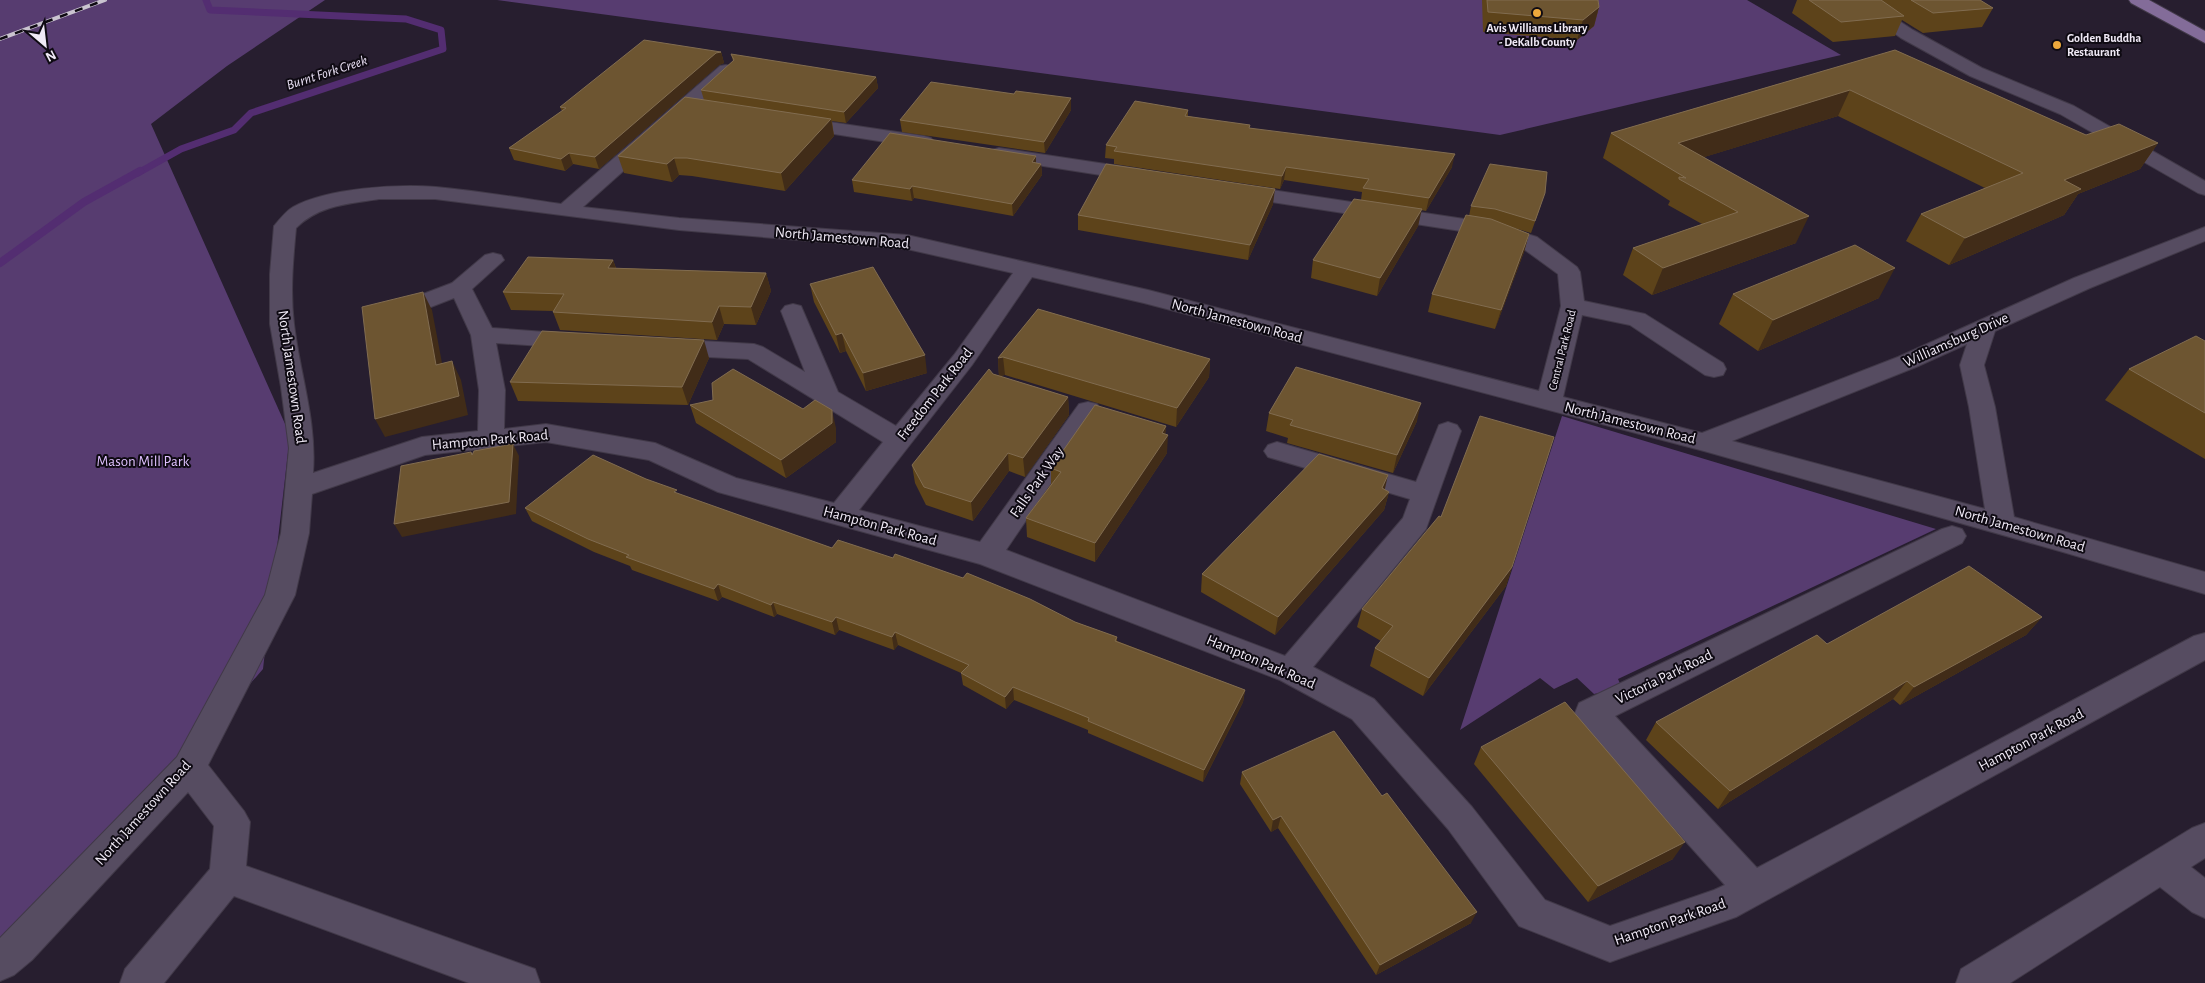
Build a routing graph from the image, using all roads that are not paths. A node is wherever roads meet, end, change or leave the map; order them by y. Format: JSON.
{"nodes":[{"id":1,"x":1856,"y":0,"type":"edge"},
{"id":2,"x":2137,"y":0,"type":"edge"},
{"id":3,"x":2205,"y":38,"type":"edge"},
{"id":4,"x":726,"y":70,"type":"edge"},
{"id":5,"x":685,"y":106,"type":"junction"},
{"id":6,"x":715,"y":110,"type":"edge"},
{"id":7,"x":774,"y":119,"type":"edge"},
{"id":8,"x":941,"y":145,"type":"edge"},
{"id":9,"x":980,"y":151,"type":"edge"},
{"id":10,"x":1157,"y":178,"type":"edge"},
{"id":11,"x":1216,"y":187,"type":"edge"},
{"id":12,"x":2205,"y":189,"type":"edge"},
{"id":13,"x":566,"y":211,"type":"junction"},
{"id":14,"x":2205,"y":233,"type":"edge"},
{"id":15,"x":493,"y":260,"type":"dead end"},
{"id":16,"x":1026,"y":270,"type":"junction"},
{"id":17,"x":460,"y":288,"type":"junction"},
{"id":18,"x":1573,"y":306,"type":"junction"},
{"id":19,"x":410,"y":307,"type":"edge"},
{"id":20,"x":793,"y":311,"type":"dead end"},
{"id":21,"x":1984,"y":328,"type":"junction"},
{"id":22,"x":483,"y":335,"type":"junction"},
{"id":23,"x":599,"y":342,"type":"edge"},
{"id":24,"x":647,"y":346,"type":"edge"},
{"id":25,"x":1714,"y":369,"type":"dead end"},
{"id":26,"x":827,"y":396,"type":"junction"},
{"id":27,"x":1549,"y":402,"type":"junction"},
{"id":28,"x":1114,"y":418,"type":"edge"},
{"id":29,"x":1448,"y":431,"type":"dead end"},
{"id":30,"x":491,"y":438,"type":"junction"},
{"id":31,"x":899,"y":440,"type":"junction"},
{"id":32,"x":1704,"y":442,"type":"junction"},
{"id":33,"x":1277,"y":451,"type":"dead end"},
{"id":34,"x":299,"y":488,"type":"junction"},
{"id":35,"x":1426,"y":494,"type":"junction"},
{"id":36,"x":840,"y":515,"type":"junction"},
{"id":37,"x":2001,"y":523,"type":"junction"},
{"id":38,"x":1952,"y":536,"type":"dead end"},
{"id":39,"x":986,"y":555,"type":"junction"},
{"id":40,"x":2205,"y":583,"type":"edge"},
{"id":41,"x":2205,"y":645,"type":"edge"},
{"id":42,"x":1291,"y":671,"type":"junction"},
{"id":43,"x":188,"y":767,"type":"junction"},
{"id":44,"x":2205,"y":839,"type":"edge"},
{"id":45,"x":2161,"y":866,"type":"junction"},
{"id":46,"x":227,"y":876,"type":"junction"},
{"id":47,"x":1753,"y":889,"type":"junction"},
{"id":48,"x":2205,"y":900,"type":"edge"},
{"id":49,"x":0,"y":962,"type":"edge"},
{"id":50,"x":139,"y":983,"type":"edge"},
{"id":51,"x":521,"y":983,"type":"edge"},
{"id":52,"x":1975,"y":983,"type":"edge"}],
"edges":[{"from":1,"to":12,"type":"street"},
{"from":2,"to":3,"type":"main road"},
{"from":4,"to":5,"type":"street"},
{"from":5,"to":6,"type":"street"},
{"from":5,"to":13,"type":"street"},
{"from":7,"to":8,"type":"street"},
{"from":9,"to":10,"type":"street"},
{"from":11,"to":18,"type":"street","name":"Central Park Road"},
{"from":13,"to":16,"type":"street","name":"North Jamestown Road"},
{"from":13,"to":34,"type":"street","name":"North Jamestown Road"},
{"from":14,"to":21,"type":"street","name":"Williamsburg Drive"},
{"from":15,"to":17,"type":"street"},
{"from":16,"to":27,"type":"street","name":"North Jamestown Road"},
{"from":16,"to":31,"type":"street","name":"Freedom Park Road"},
{"from":17,"to":19,"type":"street"},
{"from":17,"to":22,"type":"street"},
{"from":18,"to":25,"type":"street"},
{"from":18,"to":27,"type":"street","name":"Central Park Road"},
{"from":20,"to":26,"type":"street"},
{"from":21,"to":32,"type":"street","name":"Williamsburg Drive"},
{"from":21,"to":37,"type":"street"},
{"from":22,"to":23,"type":"street"},
{"from":22,"to":30,"type":"street"},
{"from":24,"to":26,"type":"street"},
{"from":26,"to":31,"type":"street"},
{"from":27,"to":32,"type":"street","name":"North Jamestown Road"},
{"from":28,"to":39,"type":"street","name":"Falls Park Way"},
{"from":29,"to":35,"type":"street"},
{"from":30,"to":34,"type":"street","name":"Hampton Park Road"},
{"from":30,"to":36,"type":"street","name":"Hampton Park Road"},
{"from":31,"to":36,"type":"street","name":"Freedom Park Road"},
{"from":32,"to":37,"type":"street","name":"North Jamestown Road"},
{"from":33,"to":35,"type":"street"},
{"from":34,"to":43,"type":"street","name":"North Jamestown Road"},
{"from":35,"to":42,"type":"street"},
{"from":36,"to":39,"type":"street","name":"Hampton Park Road"},
{"from":37,"to":40,"type":"street","name":"North Jamestown Road"},
{"from":38,"to":47,"type":"street","name":"Victoria Park Road"},
{"from":39,"to":42,"type":"street","name":"Hampton Park Road"},
{"from":41,"to":47,"type":"street","name":"Hampton Park Road"},
{"from":42,"to":47,"type":"street","name":"Hampton Park Road"},
{"from":43,"to":46,"type":"street"},
{"from":43,"to":49,"type":"street","name":"North Jamestown Road"},
{"from":44,"to":45,"type":"street"},
{"from":45,"to":48,"type":"street"},
{"from":45,"to":52,"type":"street"},
{"from":46,"to":50,"type":"street"},
{"from":46,"to":51,"type":"street"}]}
